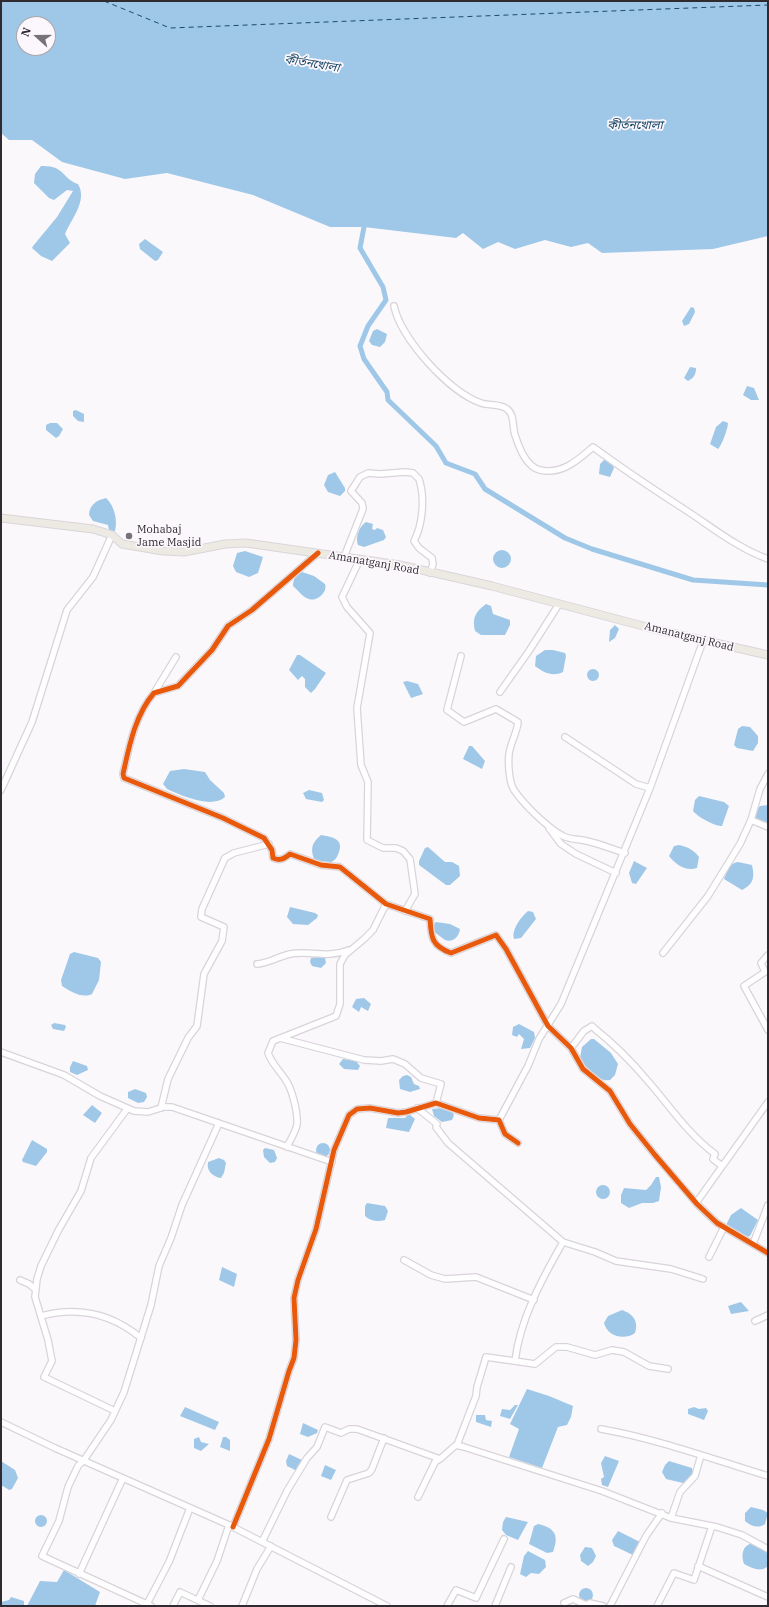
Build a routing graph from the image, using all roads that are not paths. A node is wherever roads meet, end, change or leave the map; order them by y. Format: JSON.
{"nodes":[{"id":1,"x":394,"y":306,"type":"dead end"},
{"id":2,"x":1,"y":518,"type":"edge"},
{"id":3,"x":112,"y":535,"type":"junction"},
{"id":4,"x":318,"y":554,"type":"junction"},
{"id":5,"x":344,"y":557,"type":"junction"},
{"id":6,"x":360,"y":559,"type":"junction"},
{"id":7,"x":768,"y":559,"type":"edge"},
{"id":8,"x":430,"y":573,"type":"junction"},
{"id":9,"x":559,"y":604,"type":"junction"},
{"id":10,"x":703,"y":641,"type":"junction"},
{"id":11,"x":768,"y":655,"type":"edge"},
{"id":12,"x":461,"y":656,"type":"dead end"},
{"id":13,"x":176,"y":657,"type":"dead end"},
{"id":14,"x":500,"y":692,"type":"dead end"},
{"id":15,"x":154,"y":693,"type":"junction"},
{"id":16,"x":566,"y":737,"type":"dead end"},
{"id":17,"x":768,"y":774,"type":"edge"},
{"id":18,"x":650,"y":788,"type":"junction"},
{"id":19,"x":1,"y":790,"type":"edge"},
{"id":20,"x":751,"y":820,"type":"junction"},
{"id":21,"x":547,"y":825,"type":"junction"},
{"id":22,"x":768,"y":827,"type":"edge"},
{"id":23,"x":269,"y":844,"type":"junction"},
{"id":24,"x":625,"y":853,"type":"junction"},
{"id":25,"x":616,"y":873,"type":"junction"},
{"id":26,"x":386,"y":904,"type":"junction"},
{"id":27,"x":404,"y":910,"type":"junction"},
{"id":28,"x":355,"y":948,"type":"junction"},
{"id":29,"x":663,"y":953,"type":"dead end"},
{"id":30,"x":768,"y":955,"type":"edge"},
{"id":31,"x":257,"y":964,"type":"dead end"},
{"id":32,"x":548,"y":1026,"type":"junction"},
{"id":33,"x":768,"y":1030,"type":"edge"},
{"id":34,"x":280,"y":1038,"type":"junction"},
{"id":35,"x":571,"y":1048,"type":"junction"},
{"id":36,"x":1,"y":1052,"type":"edge"},
{"id":37,"x":768,"y":1102,"type":"edge"},
{"id":38,"x":436,"y":1103,"type":"junction"},
{"id":39,"x":161,"y":1108,"type":"junction"},
{"id":40,"x":418,"y":1108,"type":"junction"},
{"id":41,"x":127,"y":1109,"type":"junction"},
{"id":42,"x":499,"y":1120,"type":"junction"},
{"id":43,"x":219,"y":1123,"type":"junction"},
{"id":44,"x":518,"y":1143,"type":"dead end"},
{"id":45,"x":288,"y":1147,"type":"junction"},
{"id":46,"x":332,"y":1162,"type":"junction"},
{"id":47,"x":722,"y":1166,"type":"junction"},
{"id":48,"x":696,"y":1203,"type":"junction"},
{"id":49,"x":768,"y":1205,"type":"edge"},
{"id":50,"x":724,"y":1227,"type":"junction"},
{"id":51,"x":563,"y":1242,"type":"junction"},
{"id":52,"x":753,"y":1244,"type":"junction"},
{"id":53,"x":768,"y":1253,"type":"edge"},
{"id":54,"x":709,"y":1257,"type":"dead end"},
{"id":55,"x":404,"y":1260,"type":"dead end"},
{"id":56,"x":703,"y":1279,"type":"dead end"},
{"id":57,"x":20,"y":1280,"type":"dead end"},
{"id":58,"x":34,"y":1289,"type":"junction"},
{"id":59,"x":534,"y":1300,"type":"junction"},
{"id":60,"x":41,"y":1316,"type":"junction"},
{"id":61,"x":768,"y":1316,"type":"edge"},
{"id":62,"x":755,"y":1321,"type":"dead end"},
{"id":63,"x":141,"y":1338,"type":"junction"},
{"id":64,"x":514,"y":1361,"type":"junction"},
{"id":65,"x":668,"y":1369,"type":"dead end"},
{"id":66,"x":115,"y":1411,"type":"junction"},
{"id":67,"x":1,"y":1422,"type":"edge"},
{"id":68,"x":601,"y":1429,"type":"dead end"},
{"id":69,"x":384,"y":1438,"type":"junction"},
{"id":70,"x":457,"y":1445,"type":"junction"},
{"id":71,"x":701,"y":1455,"type":"junction"},
{"id":72,"x":440,"y":1459,"type":"junction"},
{"id":73,"x":84,"y":1460,"type":"junction"},
{"id":74,"x":768,"y":1476,"type":"edge"},
{"id":75,"x":123,"y":1478,"type":"junction"},
{"id":76,"x":418,"y":1497,"type":"dead end"},
{"id":77,"x":190,"y":1508,"type":"junction"},
{"id":78,"x":662,"y":1513,"type":"junction"},
{"id":79,"x":331,"y":1517,"type":"dead end"},
{"id":80,"x":671,"y":1518,"type":"junction"},
{"id":81,"x":231,"y":1526,"type":"junction"},
{"id":82,"x":712,"y":1526,"type":"junction"},
{"id":83,"x":504,"y":1539,"type":"dead end"},
{"id":84,"x":262,"y":1542,"type":"junction"},
{"id":85,"x":271,"y":1546,"type":"junction"},
{"id":86,"x":768,"y":1549,"type":"edge"},
{"id":87,"x":698,"y":1566,"type":"junction"},
{"id":88,"x":511,"y":1567,"type":"dead end"},
{"id":89,"x":80,"y":1574,"type":"junction"},
{"id":90,"x":768,"y":1597,"type":"edge"},
{"id":91,"x":198,"y":1600,"type":"junction"},
{"id":92,"x":564,"y":1604,"type":"dead end"},
{"id":93,"x":149,"y":1605,"type":"edge"},
{"id":94,"x":173,"y":1606,"type":"edge"},
{"id":95,"x":210,"y":1606,"type":"edge"},
{"id":96,"x":242,"y":1606,"type":"edge"},
{"id":97,"x":387,"y":1606,"type":"edge"},
{"id":98,"x":447,"y":1606,"type":"edge"},
{"id":99,"x":495,"y":1606,"type":"edge"},
{"id":100,"x":603,"y":1606,"type":"edge"},
{"id":101,"x":610,"y":1606,"type":"edge"},
{"id":102,"x":657,"y":1606,"type":"edge"}],
"edges":[{"from":1,"to":7,"type":"street"},
{"from":2,"to":3,"type":"main road","name":"Amanatganj Road"},
{"from":3,"to":4,"type":"main road","name":"Amanatganj Road"},
{"from":3,"to":19,"type":"street"},
{"from":4,"to":5,"type":"main road","name":"Amanatganj Road"},
{"from":4,"to":15,"type":"street"},
{"from":5,"to":6,"type":"main road","name":"Amanatganj Road"},
{"from":5,"to":8,"type":"street"},
{"from":6,"to":8,"type":"main road","name":"Amanatganj Road"},
{"from":6,"to":27,"type":"street"},
{"from":8,"to":9,"type":"main road","name":"Amanatganj Road"},
{"from":9,"to":10,"type":"main road","name":"Amanatganj Road"},
{"from":9,"to":14,"type":"street"},
{"from":10,"to":11,"type":"main road","name":"Amanatganj Road"},
{"from":10,"to":18,"type":"street"},
{"from":12,"to":21,"type":"street"},
{"from":13,"to":15,"type":"street"},
{"from":15,"to":23,"type":"street"},
{"from":16,"to":18,"type":"street"},
{"from":17,"to":20,"type":"street"},
{"from":18,"to":24,"type":"street"},
{"from":20,"to":22,"type":"street"},
{"from":20,"to":29,"type":"street"},
{"from":21,"to":24,"type":"street"},
{"from":21,"to":25,"type":"street"},
{"from":23,"to":26,"type":"street"},
{"from":23,"to":39,"type":"street"},
{"from":24,"to":25,"type":"street"},
{"from":25,"to":32,"type":"street"},
{"from":26,"to":27,"type":"street"},
{"from":26,"to":28,"type":"street"},
{"from":27,"to":32,"type":"street"},
{"from":28,"to":31,"type":"street"},
{"from":28,"to":34,"type":"street"},
{"from":30,"to":33,"type":"street"},
{"from":32,"to":35,"type":"street"},
{"from":32,"to":42,"type":"street"},
{"from":34,"to":38,"type":"street"},
{"from":34,"to":45,"type":"street"},
{"from":35,"to":47,"type":"street"},
{"from":35,"to":48,"type":"street"},
{"from":36,"to":41,"type":"street"},
{"from":37,"to":47,"type":"street"},
{"from":38,"to":40,"type":"street"},
{"from":38,"to":42,"type":"street"},
{"from":39,"to":41,"type":"street"},
{"from":39,"to":43,"type":"street"},
{"from":40,"to":46,"type":"street"},
{"from":40,"to":51,"type":"street"},
{"from":41,"to":58,"type":"street"},
{"from":42,"to":44,"type":"street"},
{"from":43,"to":45,"type":"street"},
{"from":43,"to":63,"type":"street"},
{"from":45,"to":46,"type":"street"},
{"from":46,"to":81,"type":"street"},
{"from":47,"to":48,"type":"street"},
{"from":48,"to":50,"type":"street"},
{"from":49,"to":52,"type":"street"},
{"from":50,"to":52,"type":"street"},
{"from":50,"to":54,"type":"street"},
{"from":51,"to":56,"type":"street"},
{"from":51,"to":59,"type":"street"},
{"from":52,"to":53,"type":"street"},
{"from":55,"to":59,"type":"street"},
{"from":57,"to":58,"type":"street"},
{"from":58,"to":60,"type":"street"},
{"from":59,"to":64,"type":"street"},
{"from":60,"to":63,"type":"street"},
{"from":60,"to":66,"type":"street"},
{"from":61,"to":62,"type":"street"},
{"from":63,"to":66,"type":"street"},
{"from":64,"to":65,"type":"street"},
{"from":64,"to":70,"type":"street"},
{"from":66,"to":73,"type":"street"},
{"from":67,"to":73,"type":"street"},
{"from":68,"to":71,"type":"street"},
{"from":69,"to":72,"type":"street"},
{"from":69,"to":79,"type":"street"},
{"from":69,"to":84,"type":"street"},
{"from":70,"to":72,"type":"street"},
{"from":70,"to":78,"type":"street"},
{"from":71,"to":74,"type":"street"},
{"from":71,"to":80,"type":"street"},
{"from":72,"to":76,"type":"street"},
{"from":73,"to":75,"type":"street"},
{"from":73,"to":89,"type":"street"},
{"from":75,"to":77,"type":"street"},
{"from":75,"to":89,"type":"street"},
{"from":77,"to":81,"type":"street"},
{"from":77,"to":93,"type":"street"},
{"from":78,"to":80,"type":"street"},
{"from":78,"to":101,"type":"street"},
{"from":80,"to":82,"type":"street"},
{"from":81,"to":84,"type":"street"},
{"from":81,"to":91,"type":"street"},
{"from":82,"to":86,"type":"street"},
{"from":82,"to":87,"type":"street"},
{"from":83,"to":98,"type":"street"},
{"from":84,"to":85,"type":"street"},
{"from":85,"to":96,"type":"street"},
{"from":85,"to":97,"type":"street"},
{"from":87,"to":90,"type":"street"},
{"from":87,"to":102,"type":"street"},
{"from":88,"to":99,"type":"street"},
{"from":89,"to":93,"type":"street"},
{"from":91,"to":94,"type":"street"},
{"from":91,"to":95,"type":"street"},
{"from":92,"to":100,"type":"street"}]}
